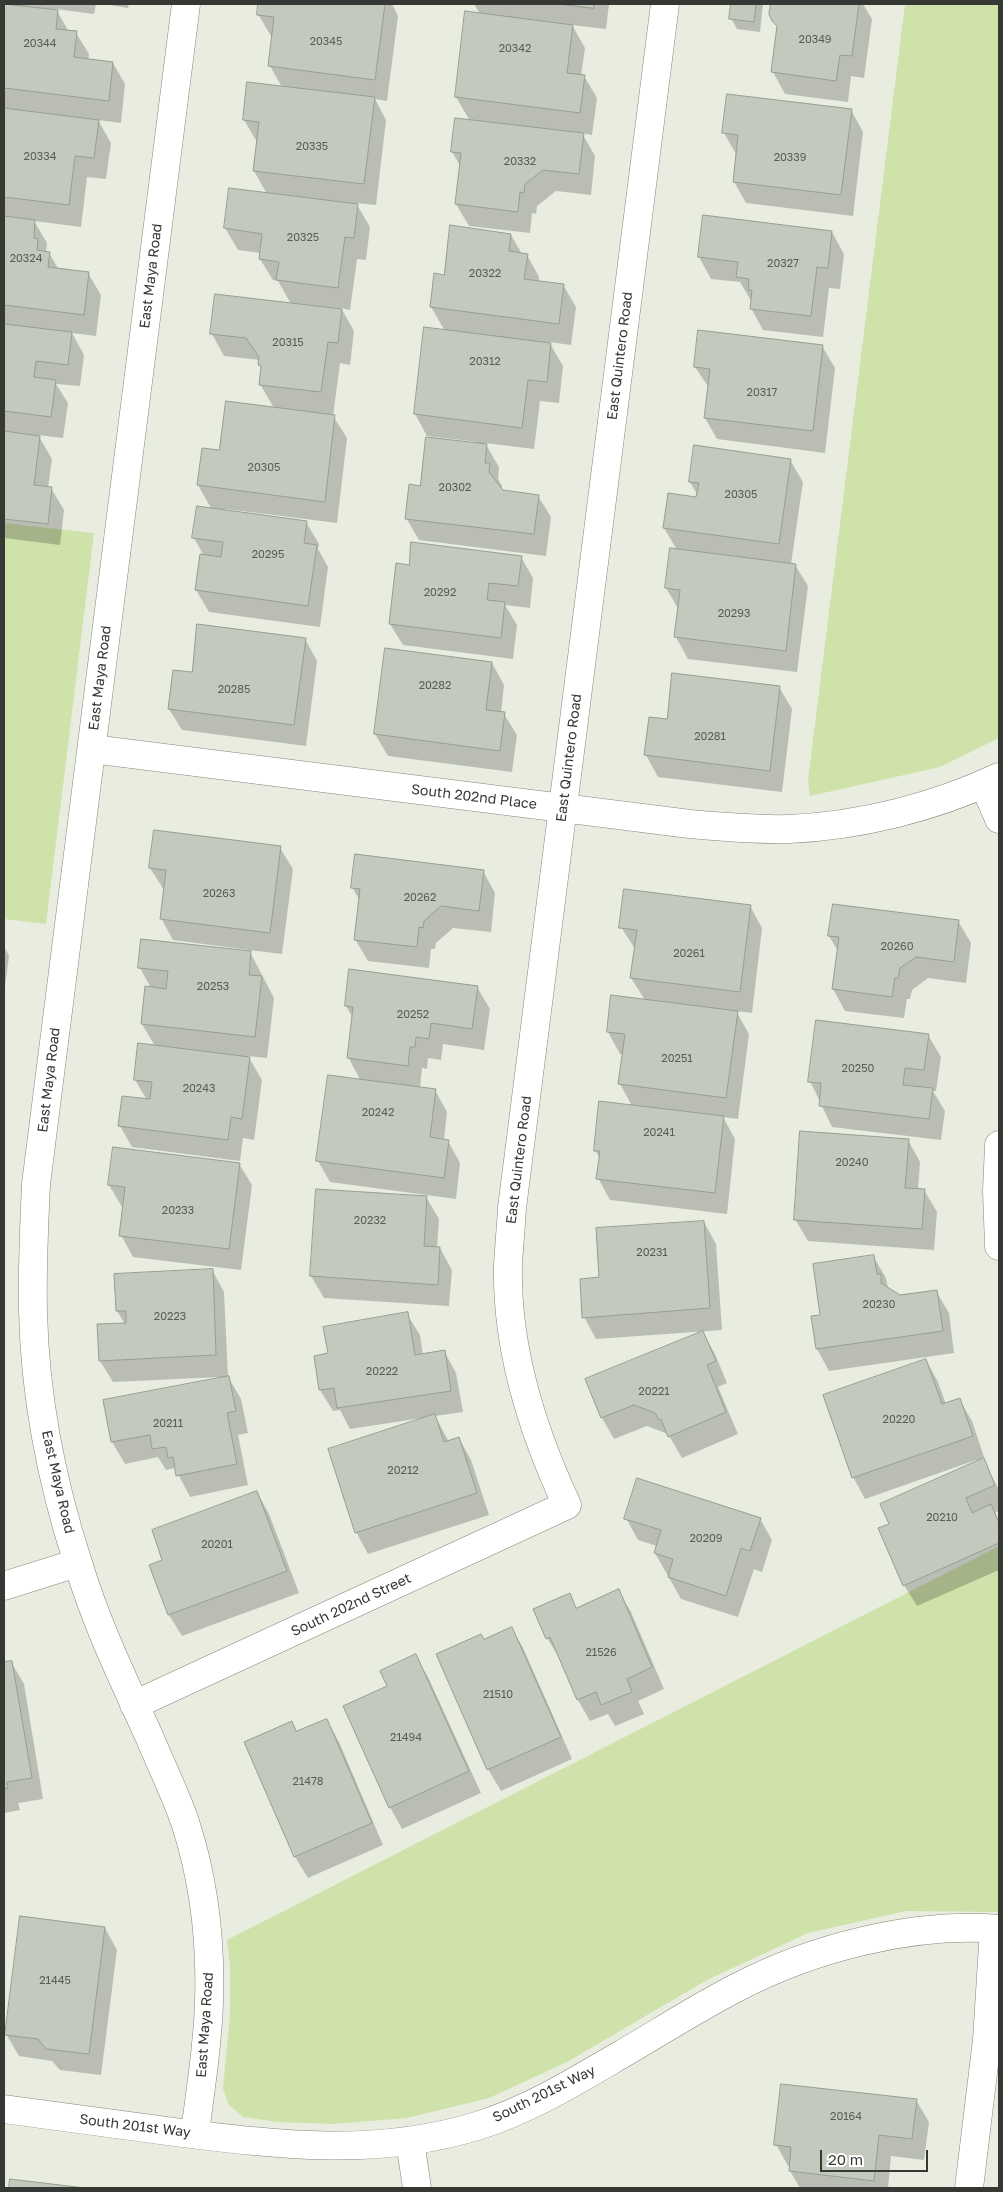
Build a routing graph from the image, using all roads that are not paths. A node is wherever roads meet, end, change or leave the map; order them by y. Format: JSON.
{"nodes":[{"id":1,"x":186,"y":4,"type":"edge"},
{"id":2,"x":665,"y":4,"type":"edge"},
{"id":3,"x":92,"y":749,"type":"junction"},
{"id":4,"x":992,"y":781,"type":"edge"},
{"id":5,"x":563,"y":808,"type":"junction"},
{"id":6,"x":999,"y":819,"type":"edge"},
{"id":7,"x":999,"y":1144,"type":"edge"},
{"id":8,"x":999,"y":1246,"type":"edge"},
{"id":9,"x":567,"y":1505,"type":"joint"},
{"id":10,"x":77,"y":1563,"type":"junction"},
{"id":11,"x":4,"y":1586,"type":"edge"},
{"id":12,"x":134,"y":1704,"type":"junction"},
{"id":13,"x":996,"y":1929,"type":"edge"},
{"id":14,"x":4,"y":2109,"type":"edge"},
{"id":15,"x":195,"y":2134,"type":"junction"},
{"id":16,"x":410,"y":2141,"type":"junction"},
{"id":17,"x":417,"y":2188,"type":"edge"},
{"id":18,"x":969,"y":2188,"type":"edge"}],
"edges":[{"from":1,"to":3,"type":"street","name":"East Maya Road"},
{"from":2,"to":5,"type":"street","name":"East Quintero Road"},
{"from":3,"to":5,"type":"street","name":"South 202nd Place"},
{"from":3,"to":10,"type":"street","name":"East Maya Road"},
{"from":4,"to":5,"type":"street","name":"South 202nd Place"},
{"from":4,"to":6,"type":"street"},
{"from":5,"to":9,"type":"street","name":"East Quintero Road"},
{"from":7,"to":8,"type":"street"},
{"from":9,"to":12,"type":"street","name":"South 202nd Street"},
{"from":10,"to":11,"type":"street"},
{"from":10,"to":12,"type":"street","name":"East Maya Road"},
{"from":12,"to":15,"type":"street","name":"East Maya Road"},
{"from":13,"to":16,"type":"street","name":"South 201st Way"},
{"from":13,"to":18,"type":"street"},
{"from":14,"to":15,"type":"street","name":"South 201st Way"},
{"from":15,"to":16,"type":"street","name":"South 201st Way"},
{"from":16,"to":17,"type":"street"}]}
